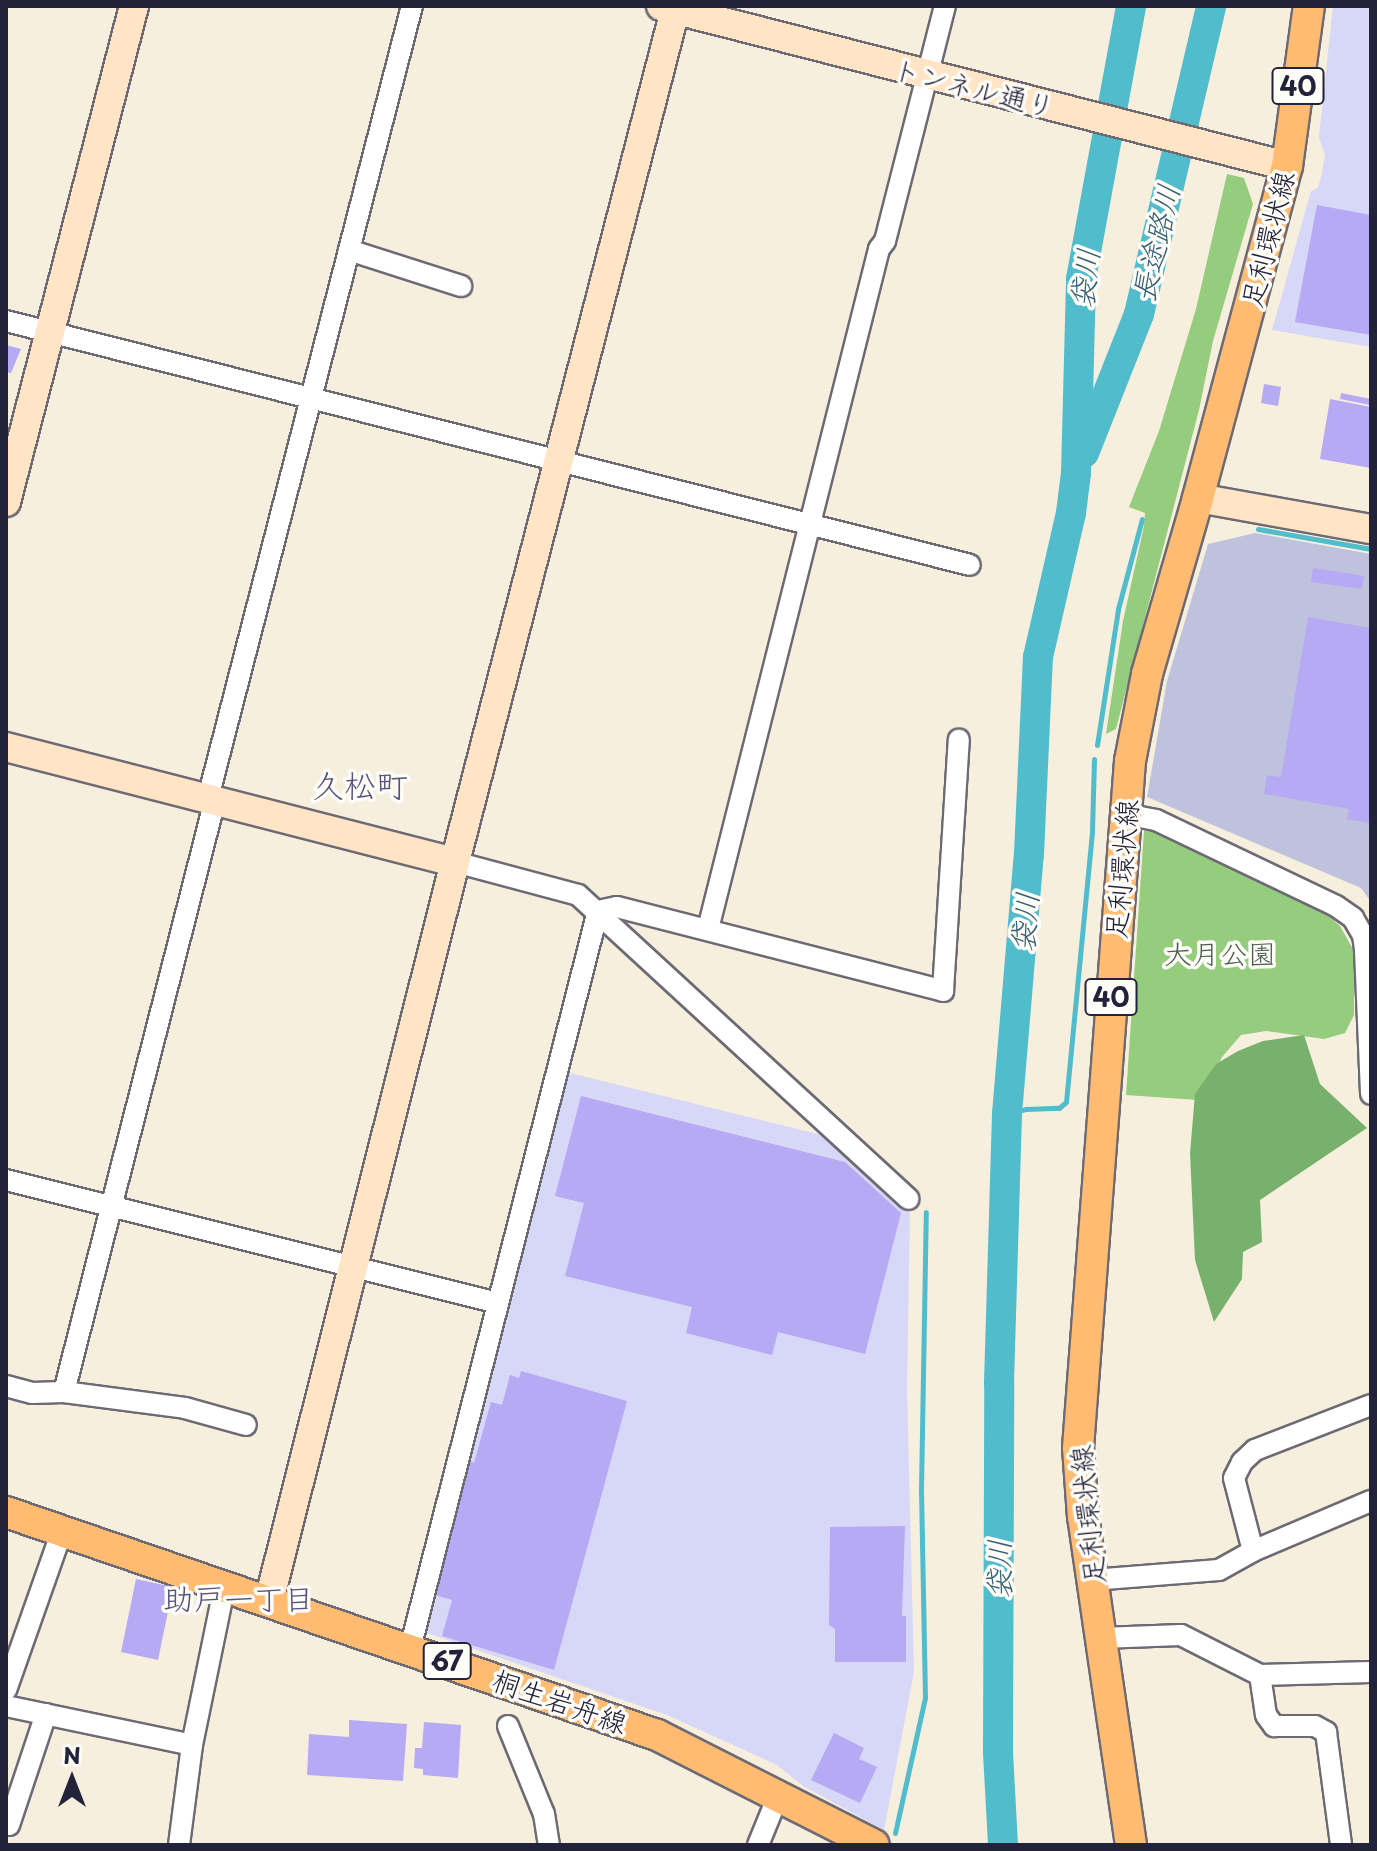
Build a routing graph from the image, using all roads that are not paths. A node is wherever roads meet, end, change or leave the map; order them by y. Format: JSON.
{"nodes":[{"id":1,"x":134,"y":6,"type":"edge"},
{"id":2,"x":412,"y":6,"type":"edge"},
{"id":3,"x":945,"y":6,"type":"edge"},
{"id":4,"x":1309,"y":6,"type":"edge"},
{"id":5,"x":671,"y":7,"type":"edge"},
{"id":6,"x":927,"y":76,"type":"junction"},
{"id":7,"x":1287,"y":166,"type":"junction"},
{"id":8,"x":349,"y":250,"type":"junction"},
{"id":9,"x":461,"y":286,"type":"dead end"},
{"id":10,"x":6,"y":321,"type":"edge"},
{"id":11,"x":49,"y":332,"type":"junction"},
{"id":12,"x":310,"y":399,"type":"junction"},
{"id":13,"x":559,"y":461,"type":"junction"},
{"id":14,"x":1198,"y":498,"type":"junction"},
{"id":15,"x":6,"y":502,"type":"edge"},
{"id":16,"x":810,"y":524,"type":"junction"},
{"id":17,"x":1371,"y":529,"type":"edge"},
{"id":18,"x":970,"y":565,"type":"dead end"},
{"id":19,"x":959,"y":740,"type":"dead end"},
{"id":20,"x":6,"y":747,"type":"edge"},
{"id":21,"x":212,"y":799,"type":"junction"},
{"id":22,"x":1125,"y":814,"type":"junction"},
{"id":23,"x":455,"y":862,"type":"junction"},
{"id":24,"x":598,"y":911,"type":"junction"},
{"id":25,"x":708,"y":929,"type":"junction"},
{"id":26,"x":1371,"y":1094,"type":"edge"},
{"id":27,"x":6,"y":1180,"type":"edge"},
{"id":28,"x":909,"y":1199,"type":"dead end"},
{"id":29,"x":113,"y":1207,"type":"junction"},
{"id":30,"x":354,"y":1267,"type":"junction"},
{"id":31,"x":498,"y":1303,"type":"junction"},
{"id":32,"x":6,"y":1386,"type":"edge"},
{"id":33,"x":64,"y":1392,"type":"junction"},
{"id":34,"x":1371,"y":1405,"type":"edge"},
{"id":35,"x":246,"y":1425,"type":"dead end"},
{"id":36,"x":1371,"y":1501,"type":"edge"},
{"id":37,"x":6,"y":1512,"type":"edge"},
{"id":38,"x":62,"y":1531,"type":"junction"},
{"id":39,"x":1253,"y":1551,"type":"junction"},
{"id":40,"x":1092,"y":1580,"type":"junction"},
{"id":41,"x":225,"y":1584,"type":"junction"},
{"id":42,"x":269,"y":1601,"type":"junction"},
{"id":43,"x":1101,"y":1638,"type":"junction"},
{"id":44,"x":410,"y":1649,"type":"junction"},
{"id":45,"x":1371,"y":1672,"type":"edge"},
{"id":46,"x":1260,"y":1675,"type":"junction"},
{"id":47,"x":6,"y":1690,"type":"edge"},
{"id":48,"x":6,"y":1706,"type":"edge"},
{"id":49,"x":46,"y":1714,"type":"junction"},
{"id":50,"x":508,"y":1726,"type":"dead end"},
{"id":51,"x":192,"y":1745,"type":"junction"},
{"id":52,"x":778,"y":1796,"type":"junction"},
{"id":53,"x":9,"y":1825,"type":"dead end"},
{"id":54,"x":179,"y":1845,"type":"edge"},
{"id":55,"x":549,"y":1845,"type":"edge"},
{"id":56,"x":758,"y":1845,"type":"edge"},
{"id":57,"x":874,"y":1845,"type":"edge"},
{"id":58,"x":1131,"y":1845,"type":"edge"},
{"id":59,"x":1341,"y":1845,"type":"edge"}],
"edges":[{"from":1,"to":11,"type":"street"},
{"from":2,"to":8,"type":"street"},
{"from":3,"to":6,"type":"street"},
{"from":4,"to":7,"type":"main road","name":"足利環状線","number":"40"},
{"from":5,"to":6,"type":"street","name":"トンネル通り"},
{"from":5,"to":13,"type":"street"},
{"from":6,"to":7,"type":"street","name":"トンネル通り"},
{"from":6,"to":16,"type":"street"},
{"from":7,"to":14,"type":"main road","name":"足利環状線","number":"40"},
{"from":8,"to":9,"type":"street"},
{"from":8,"to":12,"type":"street"},
{"from":10,"to":11,"type":"street"},
{"from":11,"to":12,"type":"street"},
{"from":11,"to":15,"type":"street"},
{"from":12,"to":13,"type":"street"},
{"from":12,"to":21,"type":"street"},
{"from":13,"to":16,"type":"street"},
{"from":13,"to":23,"type":"street"},
{"from":14,"to":17,"type":"street"},
{"from":14,"to":22,"type":"main road","name":"足利環状線","number":"40"},
{"from":16,"to":18,"type":"street"},
{"from":16,"to":25,"type":"street"},
{"from":19,"to":25,"type":"street"},
{"from":20,"to":21,"type":"street"},
{"from":21,"to":23,"type":"street"},
{"from":21,"to":29,"type":"street"},
{"from":22,"to":26,"type":"street"},
{"from":22,"to":40,"type":"main road","name":"足利環状線","number":"40"},
{"from":23,"to":24,"type":"street"},
{"from":23,"to":30,"type":"street"},
{"from":24,"to":25,"type":"street"},
{"from":24,"to":28,"type":"street"},
{"from":24,"to":31,"type":"street"},
{"from":27,"to":29,"type":"street"},
{"from":29,"to":30,"type":"street"},
{"from":29,"to":33,"type":"street"},
{"from":30,"to":31,"type":"street"},
{"from":30,"to":42,"type":"street"},
{"from":31,"to":44,"type":"street"},
{"from":32,"to":33,"type":"street"},
{"from":33,"to":35,"type":"street"},
{"from":34,"to":39,"type":"street"},
{"from":36,"to":39,"type":"street"},
{"from":37,"to":38,"type":"main road","name":"桐生岩舟線","number":"67"},
{"from":38,"to":41,"type":"main road","name":"桐生岩舟線","number":"67"},
{"from":38,"to":47,"type":"street"},
{"from":39,"to":40,"type":"street"},
{"from":40,"to":43,"type":"main road","name":"足利環状線","number":"40"},
{"from":41,"to":42,"type":"main road","name":"桐生岩舟線","number":"67"},
{"from":41,"to":51,"type":"street"},
{"from":42,"to":44,"type":"main road","name":"桐生岩舟線","number":"67"},
{"from":43,"to":46,"type":"street"},
{"from":43,"to":58,"type":"main road","name":"足利環状線","number":"40"},
{"from":44,"to":52,"type":"main road","name":"桐生岩舟線","number":"67"},
{"from":45,"to":46,"type":"street"},
{"from":46,"to":59,"type":"street"},
{"from":48,"to":49,"type":"street"},
{"from":49,"to":51,"type":"street"},
{"from":49,"to":53,"type":"street"},
{"from":50,"to":55,"type":"street"},
{"from":51,"to":54,"type":"street"},
{"from":52,"to":56,"type":"street"},
{"from":52,"to":57,"type":"main road","name":"桐生岩舟線","number":"67"}]}
